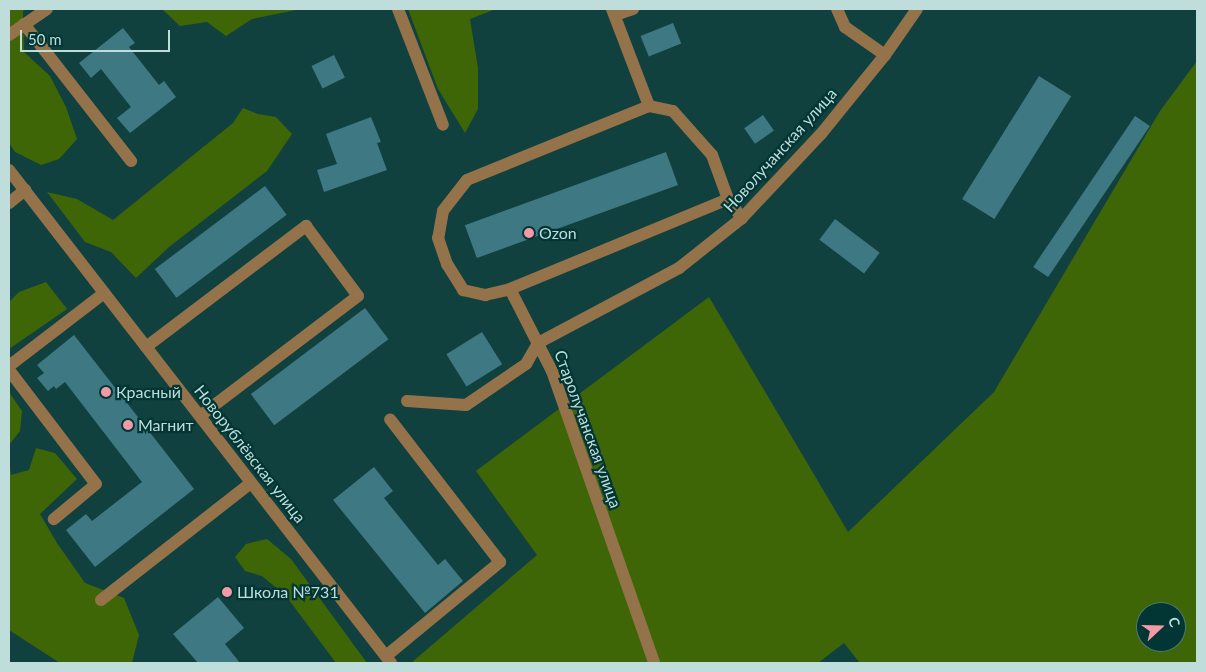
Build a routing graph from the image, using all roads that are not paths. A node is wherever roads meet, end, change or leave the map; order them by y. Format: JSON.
{"nodes":[{"id":1,"x":47,"y":9,"type":"edge"},
{"id":2,"x":398,"y":9,"type":"edge"},
{"id":3,"x":632,"y":9,"type":"edge"},
{"id":4,"x":837,"y":9,"type":"edge"},
{"id":5,"x":917,"y":9,"type":"edge"},
{"id":6,"x":614,"y":12,"type":"edge"},
{"id":7,"x":24,"y":24,"type":"junction"},
{"id":8,"x":9,"y":35,"type":"edge"},
{"id":9,"x":885,"y":55,"type":"junction"},
{"id":10,"x":649,"y":106,"type":"junction"},
{"id":11,"x":443,"y":125,"type":"dead end"},
{"id":12,"x":131,"y":161,"type":"dead end"},
{"id":13,"x":9,"y":170,"type":"edge"},
{"id":14,"x":25,"y":190,"type":"junction"},
{"id":15,"x":728,"y":199,"type":"junction"},
{"id":16,"x":9,"y":203,"type":"edge"},
{"id":17,"x":742,"y":218,"type":"junction"},
{"id":18,"x":510,"y":289,"type":"junction"},
{"id":19,"x":104,"y":293,"type":"junction"},
{"id":20,"x":538,"y":343,"type":"junction"},
{"id":21,"x":146,"y":347,"type":"junction"},
{"id":22,"x":9,"y":368,"type":"edge"},
{"id":23,"x":407,"y":401,"type":"dead end"},
{"id":24,"x":200,"y":416,"type":"junction"},
{"id":25,"x":390,"y":419,"type":"dead end"},
{"id":26,"x":252,"y":483,"type":"junction"},
{"id":27,"x":54,"y":519,"type":"dead end"},
{"id":28,"x":101,"y":600,"type":"dead end"},
{"id":29,"x":388,"y":660,"type":"edge"},
{"id":30,"x":654,"y":663,"type":"edge"}],
"edges":[{"from":1,"to":7,"type":"street"},
{"from":2,"to":11,"type":"street"},
{"from":3,"to":6,"type":"street"},
{"from":4,"to":9,"type":"street"},
{"from":5,"to":9,"type":"street","name":"Новолучанская улица"},
{"from":6,"to":10,"type":"street"},
{"from":7,"to":8,"type":"street"},
{"from":7,"to":12,"type":"street"},
{"from":9,"to":17,"type":"street","name":"Новолучанская улица"},
{"from":10,"to":15,"type":"street"},
{"from":10,"to":18,"type":"street"},
{"from":13,"to":14,"type":"street","name":"Новорублёвская улица"},
{"from":14,"to":16,"type":"street"},
{"from":14,"to":19,"type":"street","name":"Новорублёвская улица"},
{"from":15,"to":17,"type":"street"},
{"from":15,"to":18,"type":"street"},
{"from":17,"to":20,"type":"street","name":"Новолучанская улица"},
{"from":18,"to":20,"type":"street","name":"Старолучанская улица"},
{"from":19,"to":21,"type":"street","name":"Новорублёвская улица"},
{"from":19,"to":22,"type":"street"},
{"from":20,"to":23,"type":"street"},
{"from":20,"to":30,"type":"street","name":"Старолучанская улица"},
{"from":21,"to":24,"type":"street","name":"Новорублёвская улица"},
{"from":21,"to":24,"type":"street"},
{"from":22,"to":27,"type":"street"},
{"from":24,"to":26,"type":"street","name":"Новорублёвская улица"},
{"from":25,"to":29,"type":"street"},
{"from":26,"to":28,"type":"street"},
{"from":26,"to":29,"type":"street","name":"Новорублёвская улица"}]}
